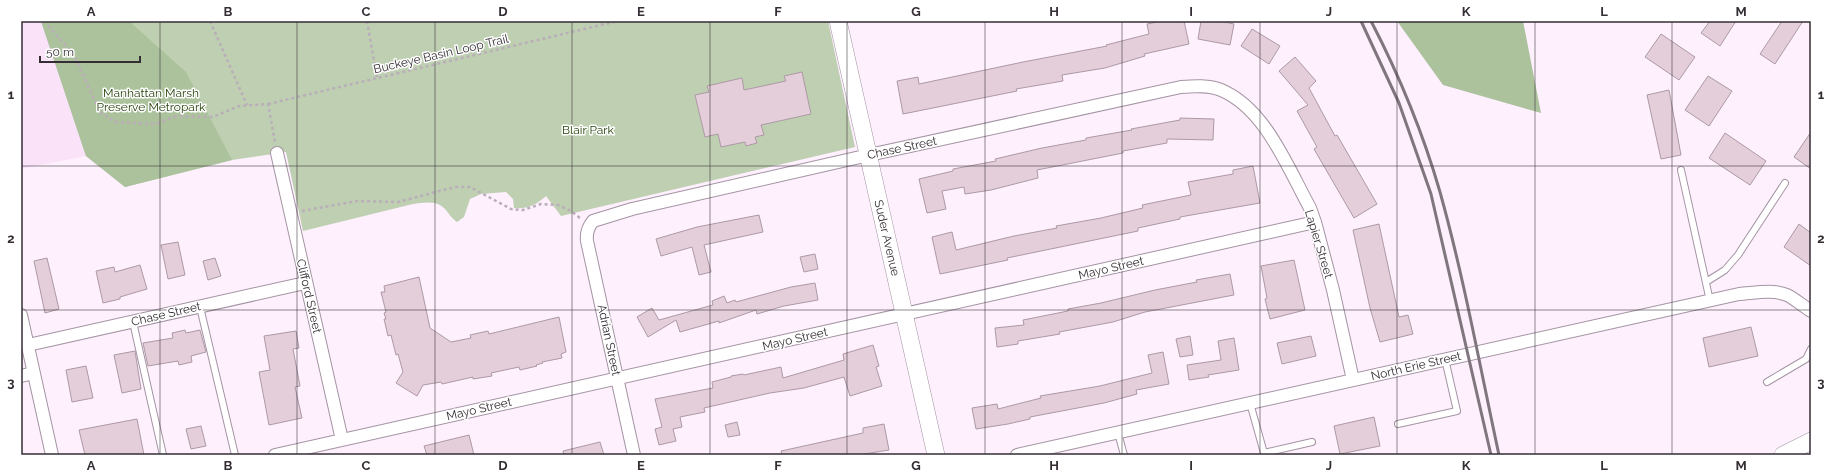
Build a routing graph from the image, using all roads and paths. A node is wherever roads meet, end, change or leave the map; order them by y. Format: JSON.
{"nodes":[{"id":1,"x":44,"y":21,"type":"edge"},
{"id":2,"x":210,"y":21,"type":"edge"},
{"id":3,"x":367,"y":21,"type":"edge"},
{"id":4,"x":618,"y":21,"type":"edge"},
{"id":5,"x":838,"y":21,"type":"edge"},
{"id":6,"x":377,"y":78,"type":"junction"},
{"id":7,"x":1220,"y":89,"type":"joint"},
{"id":8,"x":268,"y":104,"type":"junction"},
{"id":9,"x":247,"y":105,"type":"junction"},
{"id":10,"x":277,"y":152,"type":"joint"},
{"id":11,"x":869,"y":155,"type":"junction"},
{"id":12,"x":1681,"y":170,"type":"dead end"},
{"id":13,"x":1785,"y":183,"type":"dead end"},
{"id":14,"x":290,"y":213,"type":"junction"},
{"id":15,"x":1316,"y":222,"type":"junction"},
{"id":16,"x":589,"y":226,"type":"junction"},
{"id":17,"x":1706,"y":282,"type":"junction"},
{"id":18,"x":305,"y":283,"type":"junction"},
{"id":19,"x":1710,"y":301,"type":"junction"},
{"id":20,"x":200,"y":306,"type":"junction"},
{"id":21,"x":1811,"y":311,"type":"edge"},
{"id":22,"x":21,"y":315,"type":"edge"},
{"id":23,"x":904,"y":315,"type":"junction"},
{"id":24,"x":133,"y":322,"type":"junction"},
{"id":25,"x":28,"y":345,"type":"junction"},
{"id":26,"x":1811,"y":349,"type":"edge"},
{"id":27,"x":1445,"y":359,"type":"junction"},
{"id":28,"x":33,"y":373,"type":"junction"},
{"id":29,"x":21,"y":376,"type":"edge"},
{"id":30,"x":617,"y":378,"type":"junction"},
{"id":31,"x":1353,"y":380,"type":"junction"},
{"id":32,"x":1767,"y":382,"type":"dead end"},
{"id":33,"x":1250,"y":403,"type":"junction"},
{"id":34,"x":1398,"y":424,"type":"dead end"},
{"id":35,"x":1118,"y":433,"type":"junction"},
{"id":36,"x":342,"y":440,"type":"junction"},
{"id":37,"x":1811,"y":441,"type":"edge"},
{"id":38,"x":1312,"y":442,"type":"dead end"},
{"id":39,"x":52,"y":455,"type":"edge"},
{"id":40,"x":163,"y":455,"type":"edge"},
{"id":41,"x":235,"y":455,"type":"edge"},
{"id":42,"x":275,"y":455,"type":"edge"},
{"id":43,"x":634,"y":455,"type":"edge"},
{"id":44,"x":936,"y":455,"type":"edge"},
{"id":45,"x":1017,"y":455,"type":"edge"},
{"id":46,"x":1124,"y":455,"type":"edge"},
{"id":47,"x":1783,"y":455,"type":"edge"}],
"edges":[{"from":1,"to":9,"type":"path","name":"Buckeye Basin Loop Trail"},
{"from":2,"to":9,"type":"path"},
{"from":3,"to":6,"type":"path"},
{"from":4,"to":6,"type":"path","name":"Buckeye Basin Loop Trail"},
{"from":5,"to":11,"type":"street","name":"Suder Avenue"},
{"from":6,"to":8,"type":"path","name":"Buckeye Basin Loop Trail"},
{"from":7,"to":11,"type":"street","name":"Chase Street"},
{"from":7,"to":15,"type":"street","name":"Lapier Street"},
{"from":8,"to":9,"type":"path","name":"Buckeye Basin Loop Trail"},
{"from":8,"to":10,"type":"path"},
{"from":10,"to":14,"type":"street","name":"Clifford Street"},
{"from":11,"to":16,"type":"street","name":"Chase Street"},
{"from":11,"to":23,"type":"street","name":"Suder Avenue"},
{"from":12,"to":17,"type":"lane"},
{"from":13,"to":17,"type":"lane"},
{"from":14,"to":16,"type":"path"},
{"from":14,"to":18,"type":"street","name":"Clifford Street"},
{"from":15,"to":23,"type":"street","name":"Mayo Street"},
{"from":15,"to":31,"type":"street","name":"Lapier Street"},
{"from":16,"to":30,"type":"street","name":"Adrian Street"},
{"from":17,"to":19,"type":"lane"},
{"from":18,"to":20,"type":"street","name":"Chase Street"},
{"from":18,"to":36,"type":"street","name":"Clifford Street"},
{"from":19,"to":21,"type":"street","name":"North Erie Street"},
{"from":19,"to":27,"type":"street","name":"North Erie Street"},
{"from":20,"to":24,"type":"street","name":"Chase Street"},
{"from":20,"to":41,"type":"lane"},
{"from":22,"to":25,"type":"street"},
{"from":23,"to":30,"type":"street","name":"Mayo Street"},
{"from":23,"to":44,"type":"street","name":"Suder Avenue"},
{"from":24,"to":25,"type":"street","name":"Chase Street"},
{"from":24,"to":40,"type":"lane"},
{"from":25,"to":28,"type":"street"},
{"from":26,"to":32,"type":"lane"},
{"from":27,"to":31,"type":"street","name":"North Erie Street"},
{"from":27,"to":34,"type":"lane"},
{"from":28,"to":29,"type":"street"},
{"from":28,"to":39,"type":"street"},
{"from":30,"to":36,"type":"street","name":"Mayo Street"},
{"from":30,"to":43,"type":"street","name":"Adrian Street"},
{"from":31,"to":33,"type":"street","name":"North Erie Street"},
{"from":33,"to":35,"type":"street","name":"North Erie Street"},
{"from":33,"to":38,"type":"lane"},
{"from":35,"to":45,"type":"street","name":"North Erie Street"},
{"from":35,"to":46,"type":"lane"},
{"from":36,"to":42,"type":"street","name":"Mayo Street"},
{"from":37,"to":47,"type":"street"}]}
